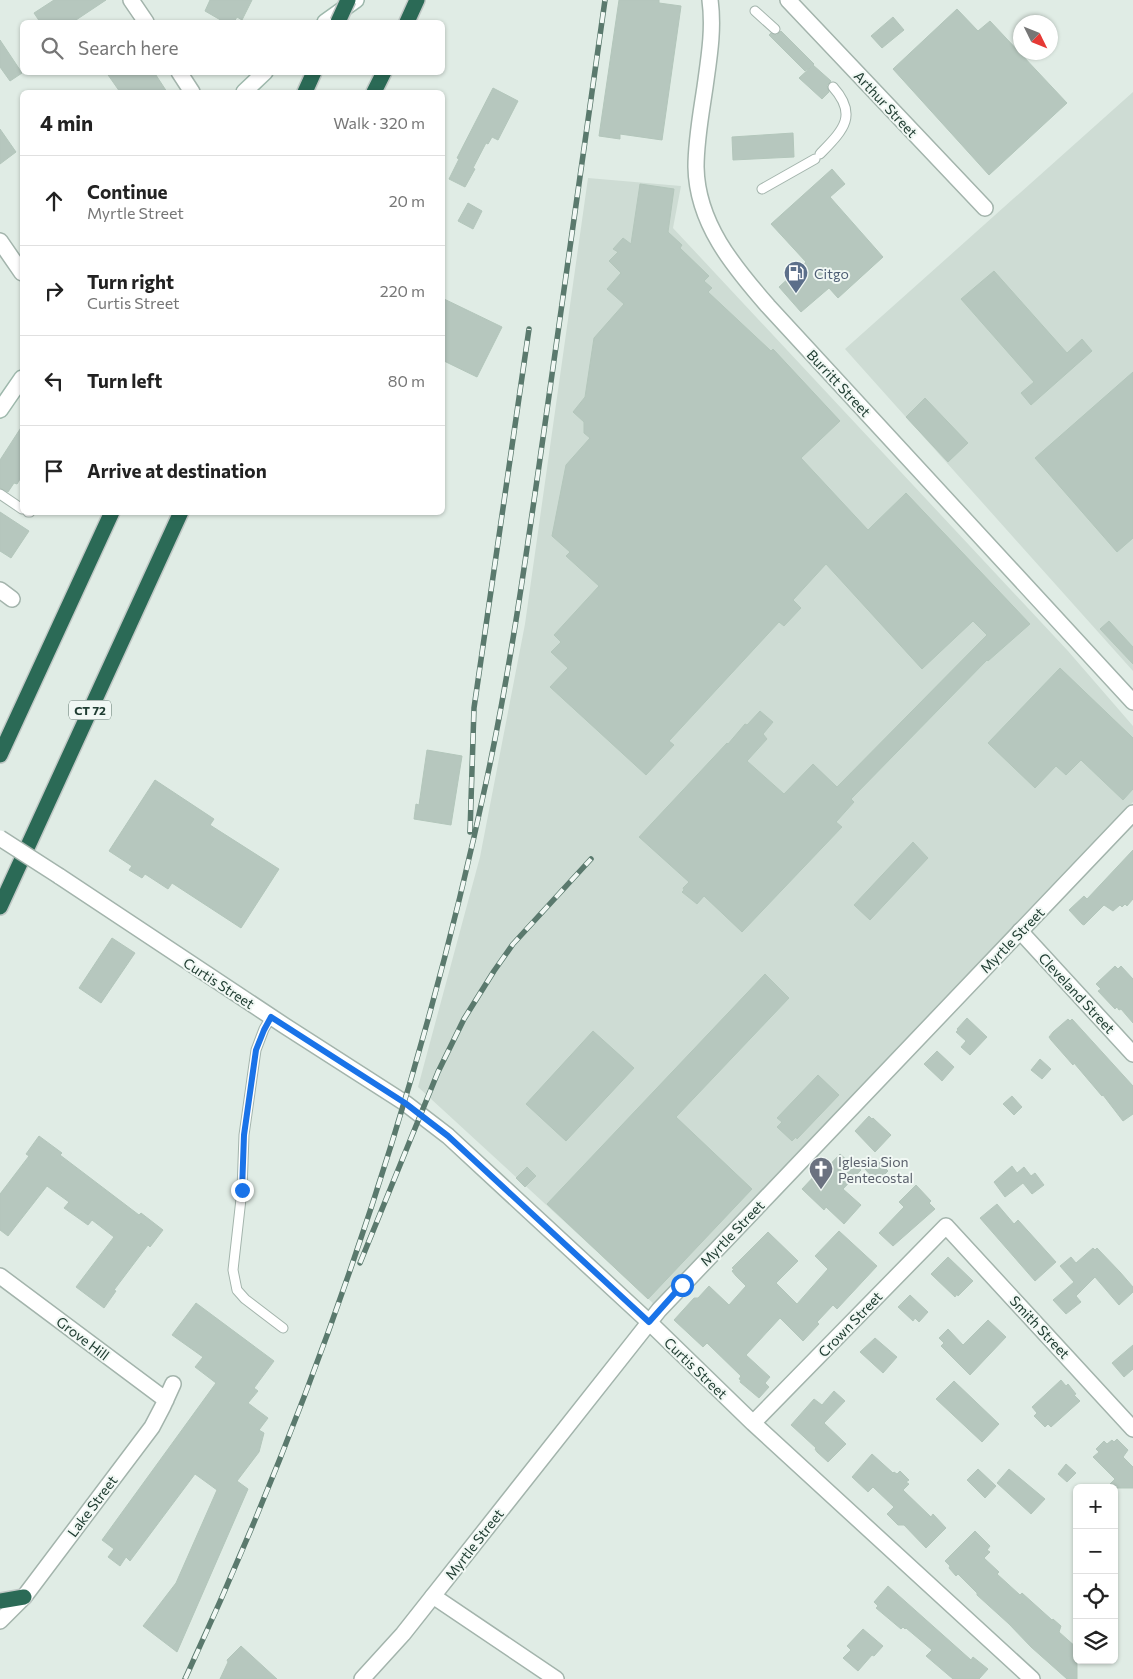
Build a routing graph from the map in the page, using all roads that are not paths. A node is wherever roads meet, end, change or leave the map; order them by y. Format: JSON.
{"nodes":[{"id":1,"x":131,"y":0,"type":"edge"},
{"id":2,"x":348,"y":0,"type":"edge"},
{"id":3,"x":356,"y":0,"type":"edge"},
{"id":4,"x":417,"y":0,"type":"edge"},
{"id":5,"x":710,"y":0,"type":"edge"},
{"id":6,"x":788,"y":0,"type":"edge"},
{"id":7,"x":755,"y":11,"type":"dead end"},
{"id":8,"x":145,"y":20,"type":"edge"},
{"id":9,"x":328,"y":20,"type":"edge"},
{"id":10,"x":339,"y":20,"type":"edge"},
{"id":11,"x":408,"y":20,"type":"edge"},
{"id":12,"x":775,"y":29,"type":"dead end"},
{"id":13,"x":181,"y":75,"type":"edge"},
{"id":14,"x":262,"y":75,"type":"edge"},
{"id":15,"x":313,"y":75,"type":"edge"},
{"id":16,"x":382,"y":75,"type":"edge"},
{"id":17,"x":833,"y":88,"type":"dead end"},
{"id":18,"x":191,"y":90,"type":"edge"},
{"id":19,"x":246,"y":90,"type":"edge"},
{"id":20,"x":306,"y":90,"type":"edge"},
{"id":21,"x":375,"y":90,"type":"edge"},
{"id":22,"x":762,"y":189,"type":"dead end"},
{"id":23,"x":985,"y":208,"type":"dead end"},
{"id":24,"x":0,"y":241,"type":"edge"},
{"id":25,"x":20,"y":270,"type":"edge"},
{"id":26,"x":20,"y":381,"type":"edge"},
{"id":27,"x":0,"y":410,"type":"edge"},
{"id":28,"x":0,"y":494,"type":"edge"},
{"id":29,"x":20,"y":508,"type":"edge"},
{"id":30,"x":111,"y":515,"type":"edge"},
{"id":31,"x":180,"y":515,"type":"edge"},
{"id":32,"x":1133,"y":702,"type":"edge"},
{"id":33,"x":0,"y":755,"type":"edge"},
{"id":34,"x":1133,"y":813,"type":"edge"},
{"id":35,"x":0,"y":838,"type":"edge"},
{"id":36,"x":0,"y":907,"type":"edge"},
{"id":37,"x":1020,"y":931,"type":"junction"},
{"id":38,"x":271,"y":1017,"type":"junction"},
{"id":39,"x":1133,"y":1054,"type":"edge"},
{"id":40,"x":946,"y":1226,"type":"joint"},
{"id":41,"x":0,"y":1276,"type":"edge"},
{"id":42,"x":649,"y":1322,"type":"junction"},
{"id":43,"x":283,"y":1328,"type":"dead end"},
{"id":44,"x":173,"y":1384,"type":"dead end"},
{"id":45,"x":166,"y":1400,"type":"junction"},
{"id":46,"x":754,"y":1423,"type":"junction"},
{"id":47,"x":1133,"y":1429,"type":"edge"},
{"id":48,"x":433,"y":1596,"type":"junction"},
{"id":49,"x":24,"y":1597,"type":"junction"},
{"id":50,"x":0,"y":1601,"type":"edge"},
{"id":51,"x":0,"y":1621,"type":"edge"},
{"id":52,"x":362,"y":1679,"type":"edge"},
{"id":53,"x":556,"y":1679,"type":"edge"},
{"id":54,"x":1032,"y":1679,"type":"edge"}],
"edges":[{"from":1,"to":8,"type":"street"},
{"from":2,"to":10,"type":"highway","bridge":true},
{"from":3,"to":9,"type":"street"},
{"from":4,"to":11,"type":"highway"},
{"from":5,"to":32,"type":"street","name":"Burritt Street"},
{"from":6,"to":23,"type":"street","name":"Arthur Street"},
{"from":7,"to":12,"type":"lane"},
{"from":13,"to":18,"type":"street"},
{"from":14,"to":19,"type":"street"},
{"from":15,"to":20,"type":"highway"},
{"from":16,"to":21,"type":"highway"},
{"from":17,"to":22,"type":"lane"},
{"from":24,"to":25,"type":"street"},
{"from":26,"to":27,"type":"street"},
{"from":28,"to":29,"type":"lane"},
{"from":30,"to":33,"type":"highway"},
{"from":31,"to":36,"type":"highway","number":"CT 72"},
{"from":34,"to":37,"type":"street","name":"Myrtle Street"},
{"from":35,"to":38,"type":"street","name":"Curtis Street","bridge":true},
{"from":37,"to":39,"type":"street","name":"Cleveland Street"},
{"from":37,"to":42,"type":"street","name":"Myrtle Street"},
{"from":38,"to":42,"type":"street","name":"Curtis Street"},
{"from":38,"to":43,"type":"lane"},
{"from":40,"to":46,"type":"street","name":"Crown Street"},
{"from":40,"to":47,"type":"street","name":"Smith Street"},
{"from":41,"to":45,"type":"street","name":"Grove Hill"},
{"from":42,"to":46,"type":"street","name":"Curtis Street"},
{"from":42,"to":48,"type":"street","name":"Myrtle Street"},
{"from":44,"to":45,"type":"street","name":"Lake Street"},
{"from":45,"to":49,"type":"street","name":"Lake Street"},
{"from":46,"to":54,"type":"street","name":"Curtis Street"},
{"from":48,"to":52,"type":"street","name":"Myrtle Street"},
{"from":48,"to":53,"type":"street"},
{"from":49,"to":50,"type":"highway"},
{"from":49,"to":51,"type":"street","name":"Lake Street"}]}
